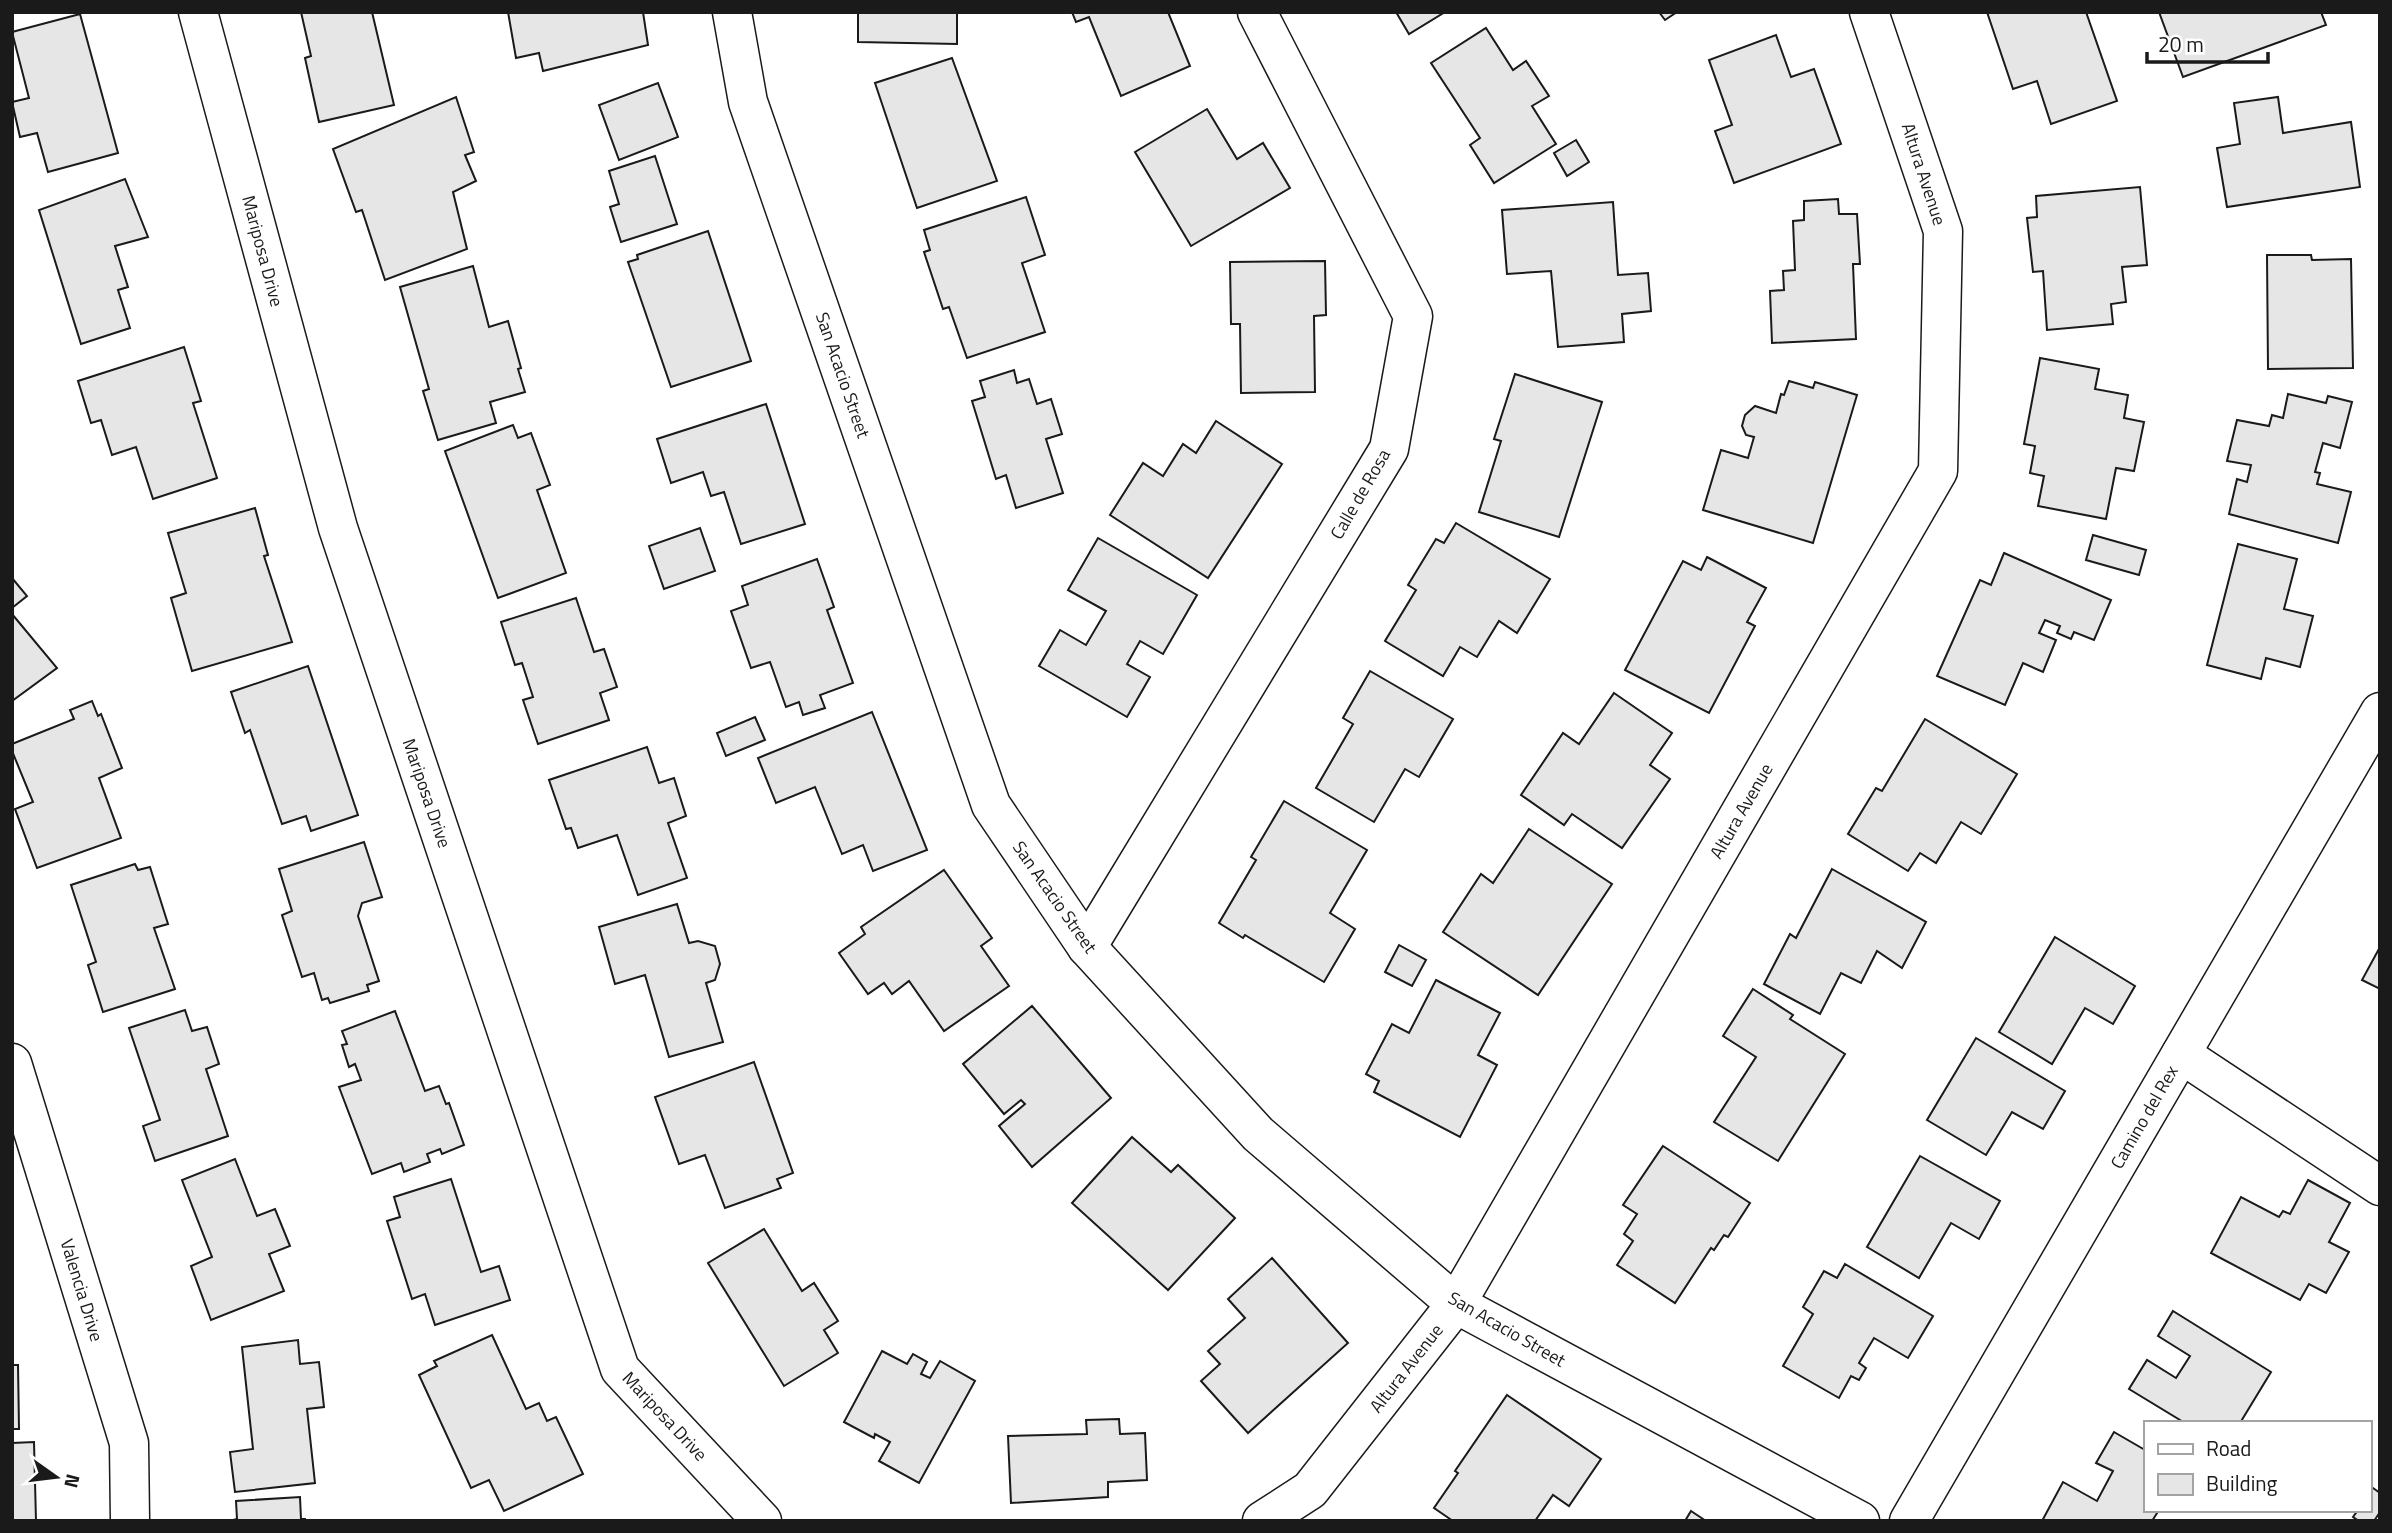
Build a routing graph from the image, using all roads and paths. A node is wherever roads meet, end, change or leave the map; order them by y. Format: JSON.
{"nodes":[{"id":1,"x":198,"y":12,"type":"edge"},
{"id":2,"x":732,"y":12,"type":"edge"},
{"id":3,"x":1257,"y":12,"type":"edge"},
{"id":4,"x":1869,"y":12,"type":"edge"},
{"id":5,"x":2380,"y":712,"type":"edge"},
{"id":6,"x":1087,"y":947,"type":"junction"},
{"id":7,"x":2181,"y":1054,"type":"junction"},
{"id":8,"x":12,"y":1063,"type":"edge"},
{"id":9,"x":2380,"y":1186,"type":"edge"},
{"id":10,"x":1456,"y":1304,"type":"junction"},
{"id":11,"x":130,"y":1521,"type":"edge"},
{"id":12,"x":762,"y":1521,"type":"edge"},
{"id":13,"x":1262,"y":1521,"type":"edge"},
{"id":14,"x":1860,"y":1521,"type":"edge"},
{"id":15,"x":1909,"y":1521,"type":"edge"}],
"edges":[{"from":1,"to":12,"type":"street","name":"Mariposa Drive"},
{"from":2,"to":6,"type":"street","name":"San Acacio Street"},
{"from":3,"to":6,"type":"street","name":"Calle de Rosa"},
{"from":4,"to":10,"type":"street","name":"Altura Avenue"},
{"from":5,"to":7,"type":"street","name":"Camino del Rex"},
{"from":6,"to":10,"type":"street","name":"San Acacio Street"},
{"from":7,"to":9,"type":"street"},
{"from":7,"to":15,"type":"street","name":"Camino del Rex"},
{"from":8,"to":11,"type":"street","name":"Valencia Drive"},
{"from":10,"to":13,"type":"street","name":"Altura Avenue"},
{"from":10,"to":14,"type":"street","name":"San Acacio Street"}]}
